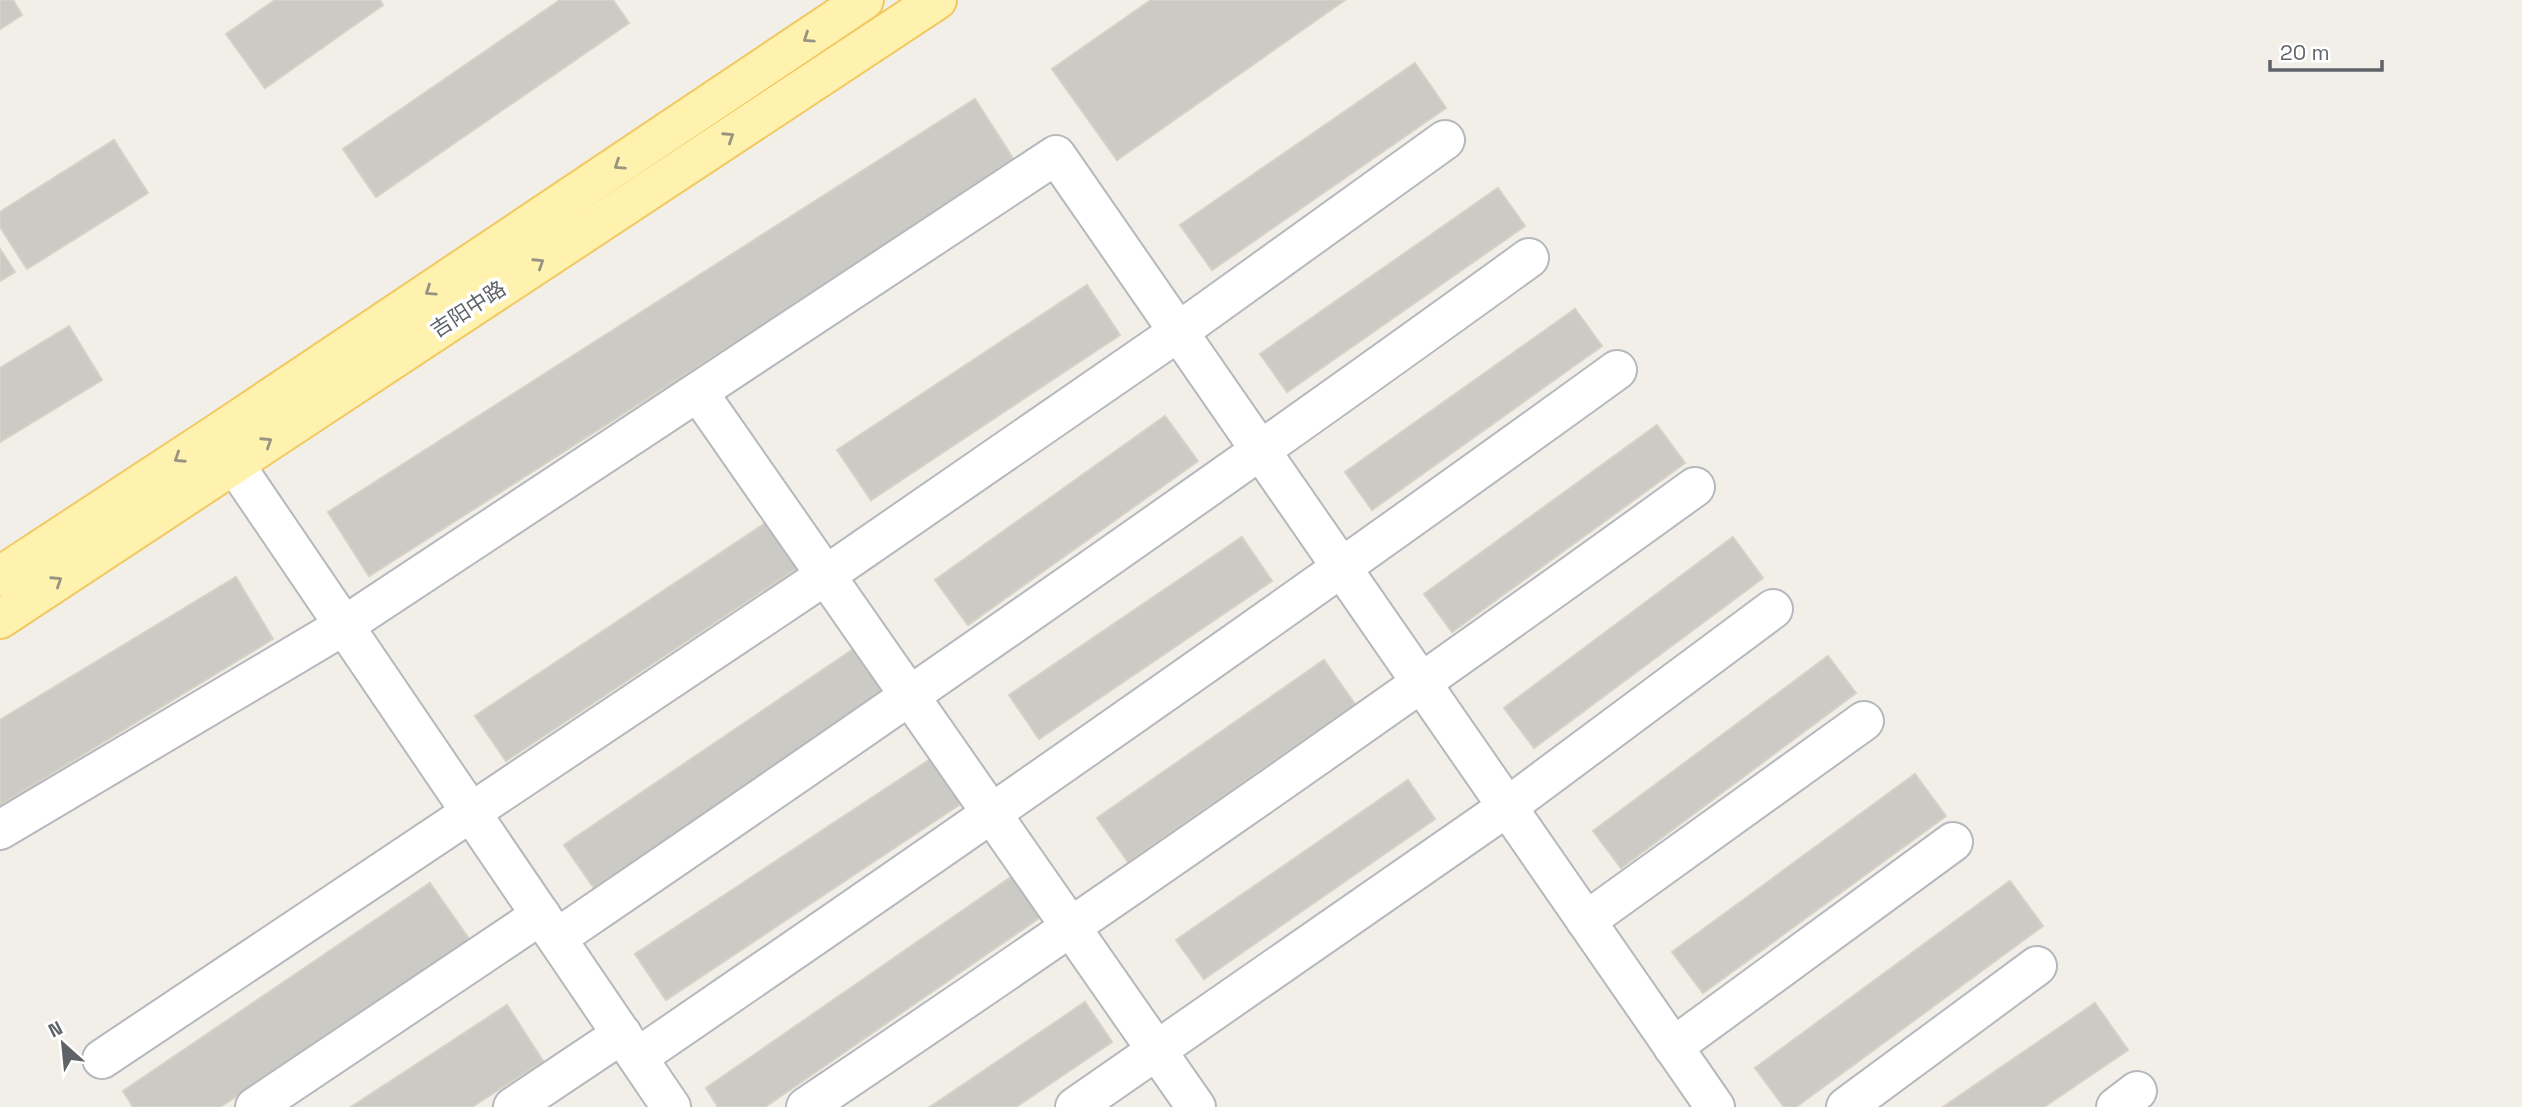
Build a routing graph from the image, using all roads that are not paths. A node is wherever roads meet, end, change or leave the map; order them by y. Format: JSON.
{"nodes":[{"id":1,"x":864,"y":0,"type":"edge"},
{"id":2,"x":937,"y":0,"type":"edge"},
{"id":3,"x":1446,"y":140,"type":"dead end"},
{"id":4,"x":1529,"y":258,"type":"dead end"},
{"id":5,"x":1178,"y":332,"type":"junction"},
{"id":6,"x":1617,"y":370,"type":"dead end"},
{"id":7,"x":698,"y":392,"type":"junction"},
{"id":8,"x":225,"y":449,"type":"junction"},
{"id":9,"x":1262,"y":452,"type":"junction"},
{"id":10,"x":1695,"y":487,"type":"dead end"},
{"id":11,"x":1342,"y":569,"type":"junction"},
{"id":12,"x":826,"y":575,"type":"junction"},
{"id":13,"x":0,"y":576,"type":"edge"},
{"id":14,"x":1773,"y":610,"type":"dead end"},
{"id":15,"x":0,"y":618,"type":"edge"},
{"id":16,"x":345,"y":625,"type":"junction"},
{"id":17,"x":1422,"y":684,"type":"junction"},
{"id":18,"x":911,"y":697,"type":"junction"},
{"id":19,"x":1864,"y":721,"type":"dead end"},
{"id":20,"x":1507,"y":807,"type":"junction"},
{"id":21,"x":473,"y":813,"type":"junction"},
{"id":22,"x":993,"y":815,"type":"junction"},
{"id":23,"x":0,"y":830,"type":"edge"},
{"id":24,"x":1954,"y":842,"type":"dead end"},
{"id":25,"x":1586,"y":922,"type":"junction"},
{"id":26,"x":549,"y":927,"type":"junction"},
{"id":27,"x":1072,"y":929,"type":"junction"},
{"id":28,"x":2037,"y":966,"type":"dead end"},
{"id":29,"x":630,"y":1046,"type":"junction"},
{"id":30,"x":1673,"y":1046,"type":"junction"},
{"id":31,"x":1157,"y":1051,"type":"junction"},
{"id":32,"x":102,"y":1059,"type":"dead end"},
{"id":33,"x":255,"y":1107,"type":"edge"},
{"id":34,"x":513,"y":1107,"type":"edge"},
{"id":35,"x":671,"y":1107,"type":"edge"},
{"id":36,"x":806,"y":1107,"type":"edge"},
{"id":37,"x":1075,"y":1107,"type":"edge"},
{"id":38,"x":1196,"y":1107,"type":"edge"},
{"id":39,"x":1715,"y":1107,"type":"edge"},
{"id":40,"x":1846,"y":1107,"type":"edge"}],
"edges":[{"from":1,"to":8,"type":"main road","name":"吉阳中路","one_way":true},
{"from":8,"to":2,"type":"main road","name":"吉阳中路","one_way":true},
{"from":3,"to":5,"type":"street"},
{"from":4,"to":9,"type":"street"},
{"from":5,"to":7,"type":"street"},
{"from":5,"to":9,"type":"street"},
{"from":5,"to":12,"type":"street"},
{"from":6,"to":11,"type":"street"},
{"from":7,"to":12,"type":"street"},
{"from":7,"to":16,"type":"street"},
{"from":8,"to":13,"type":"main road","name":"吉阳中路","one_way":true},
{"from":15,"to":8,"type":"main road","name":"吉阳中路","one_way":true},
{"from":8,"to":16,"type":"street"},
{"from":9,"to":11,"type":"street"},
{"from":9,"to":18,"type":"street"},
{"from":10,"to":17,"type":"street"},
{"from":11,"to":17,"type":"street"},
{"from":11,"to":22,"type":"street"},
{"from":12,"to":18,"type":"street"},
{"from":12,"to":21,"type":"street"},
{"from":14,"to":20,"type":"street"},
{"from":16,"to":21,"type":"street"},
{"from":16,"to":23,"type":"street"},
{"from":17,"to":20,"type":"street"},
{"from":17,"to":27,"type":"street"},
{"from":18,"to":22,"type":"street"},
{"from":18,"to":26,"type":"street"},
{"from":19,"to":25,"type":"street"},
{"from":20,"to":25,"type":"street"},
{"from":20,"to":31,"type":"street"},
{"from":21,"to":26,"type":"street"},
{"from":21,"to":32,"type":"street"},
{"from":22,"to":27,"type":"street"},
{"from":22,"to":29,"type":"street"},
{"from":24,"to":30,"type":"street"},
{"from":25,"to":30,"type":"street"},
{"from":26,"to":29,"type":"street"},
{"from":26,"to":33,"type":"street"},
{"from":27,"to":31,"type":"street"},
{"from":27,"to":36,"type":"street"},
{"from":28,"to":40,"type":"street"},
{"from":29,"to":34,"type":"street"},
{"from":29,"to":35,"type":"street"},
{"from":30,"to":39,"type":"street"},
{"from":31,"to":37,"type":"street"},
{"from":31,"to":38,"type":"street"}]}
